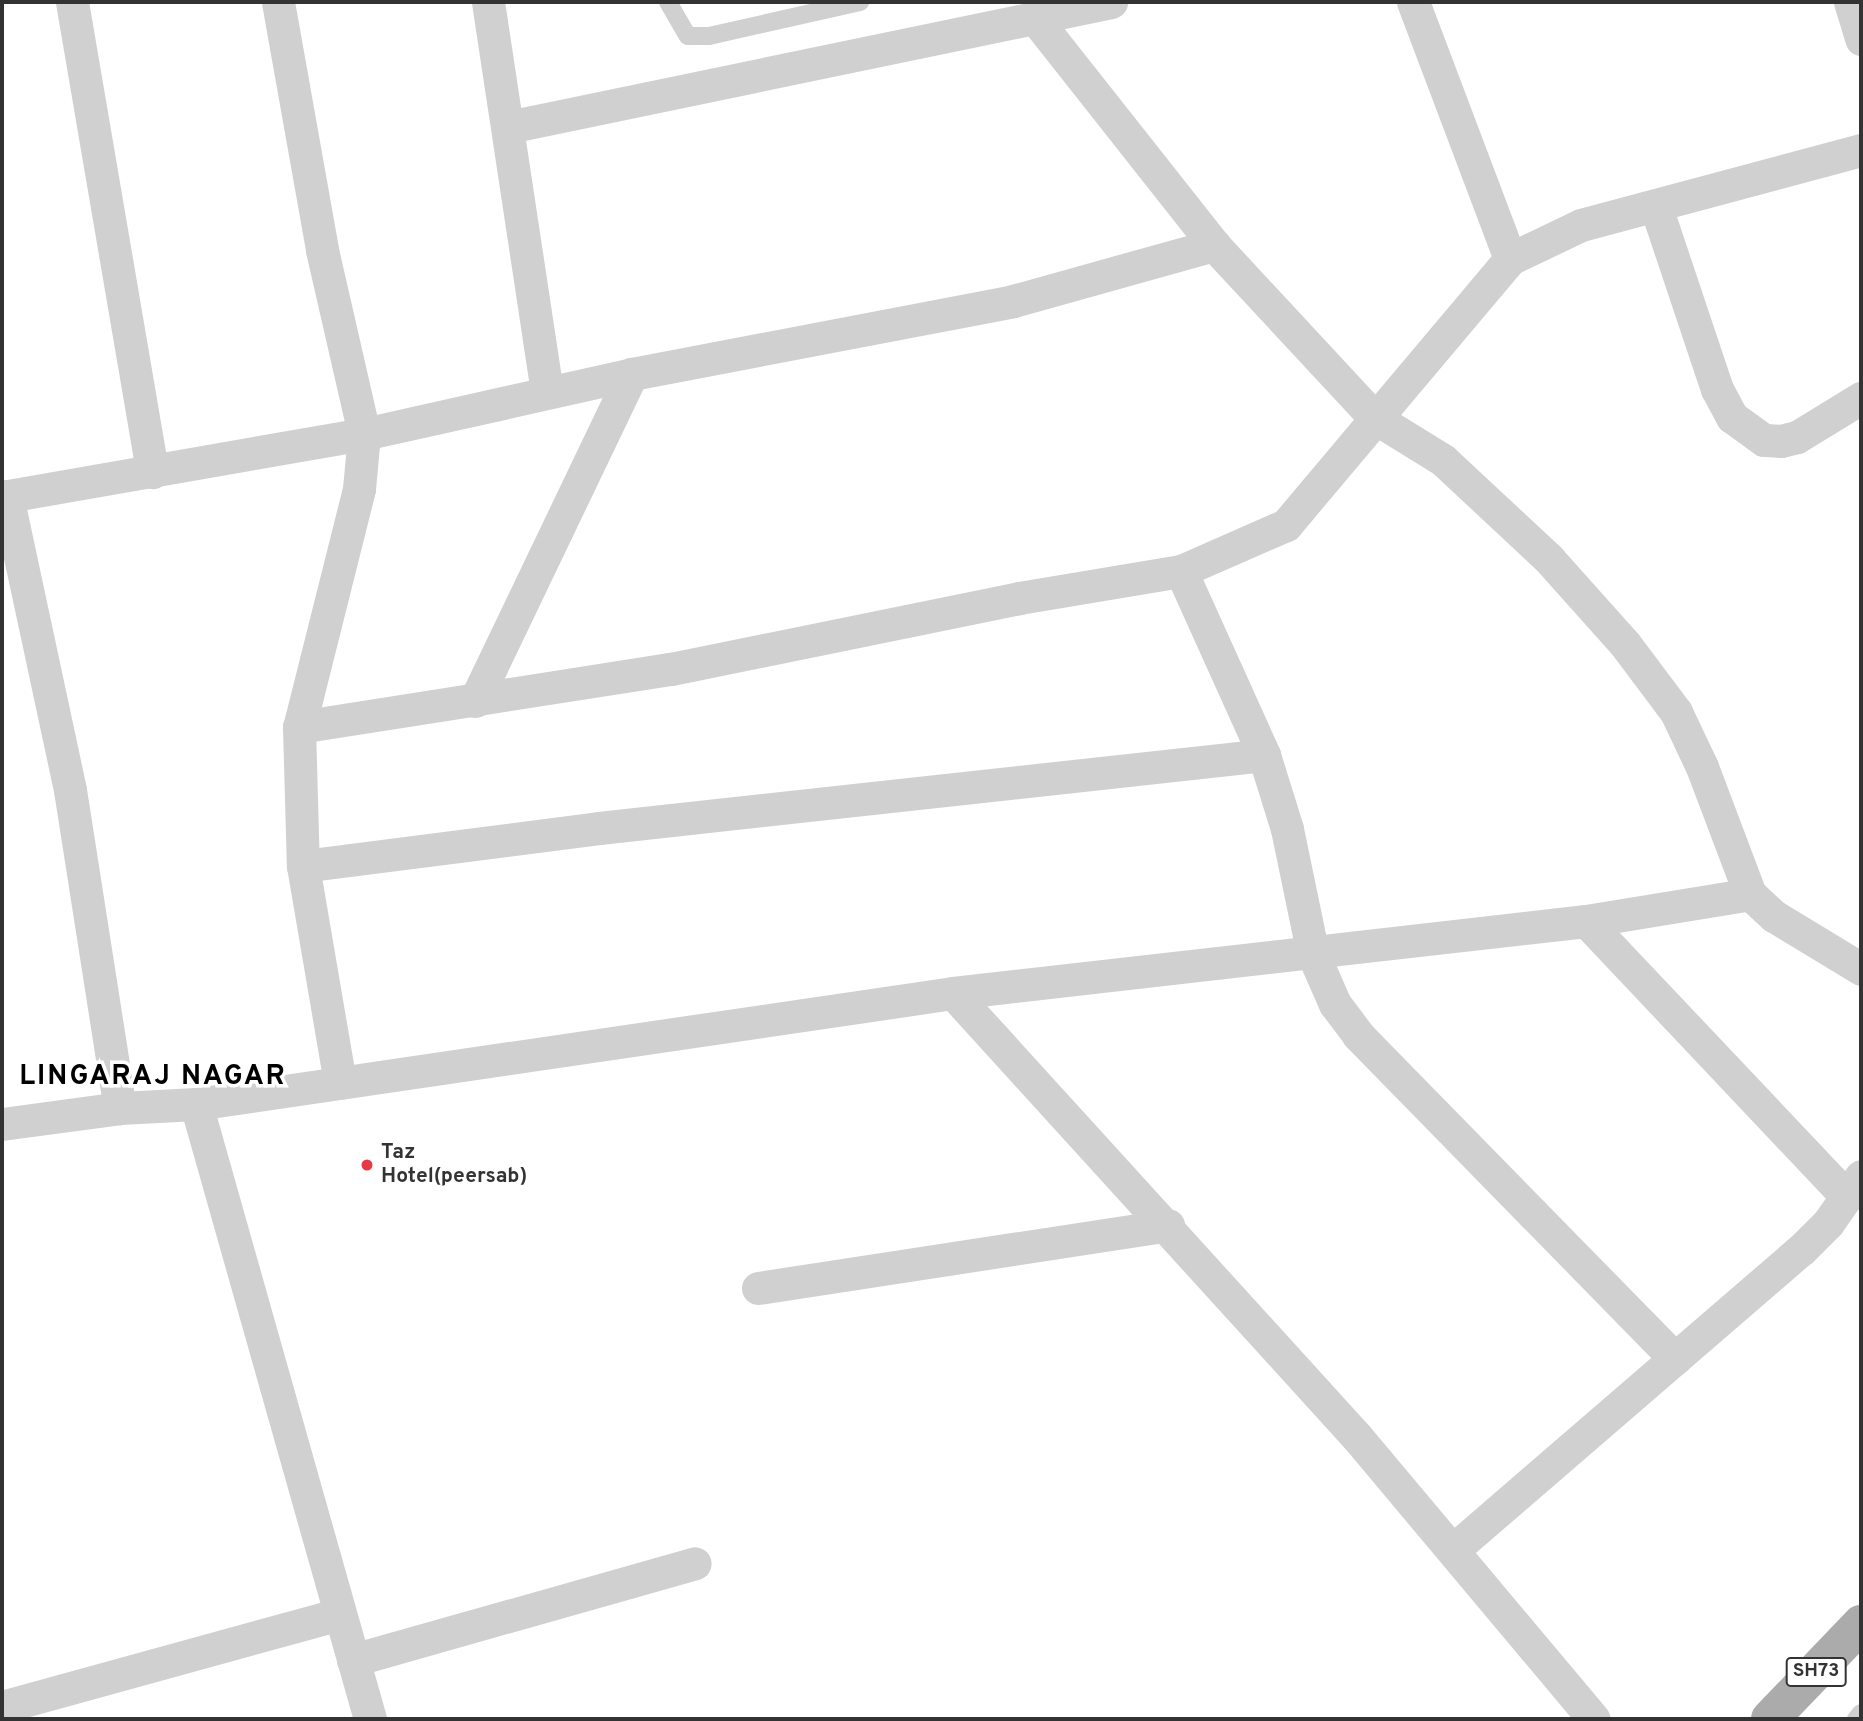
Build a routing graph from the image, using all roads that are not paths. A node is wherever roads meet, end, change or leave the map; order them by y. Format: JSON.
{"nodes":[{"id":1,"x":72,"y":2,"type":"edge"},
{"id":2,"x":278,"y":2,"type":"edge"},
{"id":3,"x":488,"y":2,"type":"edge"},
{"id":4,"x":668,"y":2,"type":"edge"},
{"id":5,"x":860,"y":2,"type":"edge"},
{"id":6,"x":1111,"y":2,"type":"edge"},
{"id":7,"x":1413,"y":2,"type":"edge"},
{"id":8,"x":1850,"y":2,"type":"edge"},
{"id":9,"x":812,"y":7,"type":"edge"},
{"id":10,"x":989,"y":14,"type":"edge"},
{"id":11,"x":1034,"y":18,"type":"junction"},
{"id":12,"x":1861,"y":39,"type":"edge"},
{"id":13,"x":508,"y":127,"type":"junction"},
{"id":14,"x":1861,"y":149,"type":"edge"},
{"id":15,"x":1656,"y":207,"type":"junction"},
{"id":16,"x":1214,"y":245,"type":"junction"},
{"id":17,"x":1510,"y":259,"type":"junction"},
{"id":18,"x":632,"y":374,"type":"junction"},
{"id":19,"x":547,"y":393,"type":"junction"},
{"id":20,"x":1861,"y":398,"type":"edge"},
{"id":21,"x":1375,"y":418,"type":"junction"},
{"id":22,"x":364,"y":434,"type":"junction"},
{"id":23,"x":152,"y":472,"type":"junction"},
{"id":24,"x":4,"y":497,"type":"edge"},
{"id":25,"x":1181,"y":572,"type":"junction"},
{"id":26,"x":475,"y":701,"type":"junction"},
{"id":27,"x":299,"y":727,"type":"junction"},
{"id":28,"x":1264,"y":755,"type":"junction"},
{"id":29,"x":303,"y":866,"type":"junction"},
{"id":30,"x":1750,"y":894,"type":"junction"},
{"id":31,"x":1586,"y":921,"type":"junction"},
{"id":32,"x":1313,"y":954,"type":"junction"},
{"id":33,"x":1861,"y":969,"type":"edge"},
{"id":34,"x":953,"y":993,"type":"junction"},
{"id":35,"x":340,"y":1083,"type":"junction"},
{"id":36,"x":120,"y":1108,"type":"junction"},
{"id":37,"x":199,"y":1115,"type":"junction"},
{"id":38,"x":2,"y":1124,"type":"edge"},
{"id":39,"x":1854,"y":1187,"type":"edge"},
{"id":40,"x":1168,"y":1225,"type":"junction"},
{"id":41,"x":758,"y":1289,"type":"dead end"},
{"id":42,"x":1675,"y":1359,"type":"junction"},
{"id":43,"x":1453,"y":1550,"type":"junction"},
{"id":44,"x":695,"y":1563,"type":"dead end"},
{"id":45,"x":340,"y":1614,"type":"junction"},
{"id":46,"x":1861,"y":1624,"type":"edge"},
{"id":47,"x":353,"y":1660,"type":"junction"},
{"id":48,"x":2,"y":1706,"type":"edge"},
{"id":49,"x":1861,"y":1713,"type":"edge"},
{"id":50,"x":4,"y":1719,"type":"edge"},
{"id":51,"x":370,"y":1719,"type":"edge"},
{"id":52,"x":1594,"y":1719,"type":"edge"},
{"id":53,"x":1770,"y":1719,"type":"edge"},
{"id":54,"x":1856,"y":1719,"type":"edge"}],
"edges":[{"from":1,"to":23,"type":"street"},
{"from":2,"to":22,"type":"street"},
{"from":3,"to":13,"type":"street"},
{"from":4,"to":9,"type":"lane"},
{"from":5,"to":9,"type":"lane"},
{"from":6,"to":11,"type":"street"},
{"from":7,"to":17,"type":"street"},
{"from":8,"to":12,"type":"street"},
{"from":10,"to":11,"type":"street"},
{"from":10,"to":13,"type":"street"},
{"from":11,"to":16,"type":"street"},
{"from":13,"to":19,"type":"street"},
{"from":14,"to":15,"type":"street"},
{"from":15,"to":17,"type":"street"},
{"from":15,"to":20,"type":"street"},
{"from":16,"to":18,"type":"street"},
{"from":16,"to":21,"type":"street"},
{"from":17,"to":21,"type":"street"},
{"from":18,"to":19,"type":"street"},
{"from":18,"to":26,"type":"street"},
{"from":19,"to":22,"type":"street"},
{"from":21,"to":25,"type":"street"},
{"from":21,"to":30,"type":"street"},
{"from":22,"to":23,"type":"street"},
{"from":22,"to":27,"type":"street"},
{"from":23,"to":24,"type":"street"},
{"from":24,"to":36,"type":"street"},
{"from":25,"to":26,"type":"street"},
{"from":25,"to":28,"type":"street"},
{"from":26,"to":27,"type":"street"},
{"from":27,"to":29,"type":"street"},
{"from":28,"to":29,"type":"street"},
{"from":28,"to":32,"type":"street"},
{"from":29,"to":35,"type":"street"},
{"from":30,"to":31,"type":"street"},
{"from":30,"to":33,"type":"street"},
{"from":31,"to":32,"type":"street"},
{"from":31,"to":39,"type":"street"},
{"from":32,"to":34,"type":"street"},
{"from":32,"to":42,"type":"street"},
{"from":34,"to":35,"type":"street"},
{"from":34,"to":40,"type":"street"},
{"from":35,"to":37,"type":"street"},
{"from":36,"to":37,"type":"street"},
{"from":36,"to":38,"type":"street"},
{"from":37,"to":45,"type":"street"},
{"from":39,"to":42,"type":"street"},
{"from":40,"to":41,"type":"street"},
{"from":40,"to":43,"type":"street"},
{"from":42,"to":43,"type":"street"},
{"from":43,"to":52,"type":"street"},
{"from":44,"to":47,"type":"street"},
{"from":45,"to":47,"type":"street"},
{"from":45,"to":48,"type":"street"},
{"from":46,"to":53,"type":"main road","number":"SH73"},
{"from":47,"to":51,"type":"street"},
{"from":48,"to":50,"type":"street"},
{"from":49,"to":54,"type":"lane"}]}
